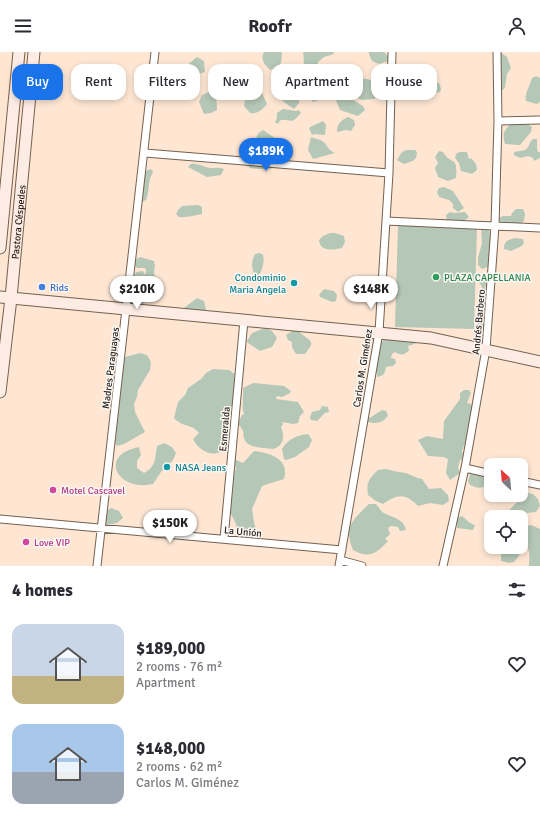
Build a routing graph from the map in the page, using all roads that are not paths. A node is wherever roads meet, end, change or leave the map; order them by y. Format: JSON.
{"nodes":[{"id":1,"x":19,"y":52,"type":"edge"},
{"id":2,"x":34,"y":52,"type":"edge"},
{"id":3,"x":155,"y":52,"type":"edge"},
{"id":4,"x":392,"y":52,"type":"edge"},
{"id":5,"x":497,"y":52,"type":"edge"},
{"id":6,"x":540,"y":120,"type":"edge"},
{"id":7,"x":498,"y":121,"type":"junction"},
{"id":8,"x":11,"y":131,"type":"junction"},
{"id":9,"x":26,"y":133,"type":"junction"},
{"id":10,"x":145,"y":153,"type":"junction"},
{"id":11,"x":389,"y":173,"type":"junction"},
{"id":12,"x":386,"y":221,"type":"junction"},
{"id":13,"x":495,"y":226,"type":"junction"},
{"id":14,"x":540,"y":228,"type":"edge"},
{"id":15,"x":0,"y":248,"type":"edge"},
{"id":16,"x":0,"y":297,"type":"edge"},
{"id":17,"x":11,"y":298,"type":"junction"},
{"id":18,"x":127,"y":309,"type":"junction"},
{"id":19,"x":244,"y":320,"type":"junction"},
{"id":20,"x":379,"y":332,"type":"junction"},
{"id":21,"x":486,"y":349,"type":"junction"},
{"id":22,"x":540,"y":362,"type":"edge"},
{"id":23,"x":0,"y":392,"type":"edge"},
{"id":24,"x":465,"y":468,"type":"junction"},
{"id":25,"x":484,"y":472,"type":"edge"},
{"id":26,"x":528,"y":482,"type":"edge"},
{"id":27,"x":540,"y":485,"type":"edge"},
{"id":28,"x":0,"y":519,"type":"edge"},
{"id":29,"x":101,"y":528,"type":"junction"},
{"id":30,"x":224,"y":539,"type":"junction"},
{"id":31,"x":342,"y":550,"type":"junction"},
{"id":32,"x":339,"y":563,"type":"edge"},
{"id":33,"x":97,"y":566,"type":"edge"},
{"id":34,"x":362,"y":566,"type":"edge"},
{"id":35,"x":443,"y":566,"type":"edge"}],
"edges":[{"from":1,"to":8,"type":"main road","name":"Pastora Céspedes"},
{"from":2,"to":9,"type":"main road","name":"Pastora Céspedes"},
{"from":3,"to":10,"type":"street","name":"Madres Paraguayas"},
{"from":4,"to":11,"type":"street","name":"Carlos M. Giménez"},
{"from":5,"to":7,"type":"street","name":"Andrés Barbero"},
{"from":6,"to":7,"type":"street"},
{"from":7,"to":13,"type":"street","name":"Andrés Barbero"},
{"from":8,"to":9,"type":"main road"},
{"from":8,"to":15,"type":"main road","name":"Pastora Céspedes"},
{"from":9,"to":17,"type":"main road","name":"Pastora Céspedes"},
{"from":10,"to":11,"type":"street"},
{"from":10,"to":18,"type":"street","name":"Madres Paraguayas"},
{"from":11,"to":12,"type":"street","name":"Carlos M. Giménez"},
{"from":12,"to":13,"type":"street"},
{"from":12,"to":20,"type":"street","name":"Carlos M. Giménez"},
{"from":13,"to":14,"type":"street"},
{"from":13,"to":21,"type":"street","name":"Andrés Barbero"},
{"from":16,"to":17,"type":"main road"},
{"from":17,"to":18,"type":"main road"},
{"from":17,"to":23,"type":"main road","name":"Pastora Céspedes"},
{"from":18,"to":19,"type":"main road"},
{"from":18,"to":29,"type":"street","name":"Madres Paraguayas"},
{"from":19,"to":20,"type":"main road"},
{"from":19,"to":30,"type":"street","name":"Esmeralda"},
{"from":20,"to":21,"type":"main road"},
{"from":20,"to":31,"type":"street","name":"Carlos M. Giménez"},
{"from":21,"to":22,"type":"main road"},
{"from":21,"to":24,"type":"street","name":"Andrés Barbero"},
{"from":24,"to":25,"type":"street"},
{"from":24,"to":35,"type":"street","name":"Andrés Barbero"},
{"from":26,"to":27,"type":"street"},
{"from":28,"to":29,"type":"street","name":"La Unión"},
{"from":29,"to":30,"type":"street","name":"La Unión"},
{"from":29,"to":33,"type":"street","name":"Madres Paraguayas"},
{"from":30,"to":31,"type":"street","name":"La Unión"},
{"from":31,"to":32,"type":"street","name":"Carlos M. Giménez"},
{"from":32,"to":34,"type":"street"}]}
